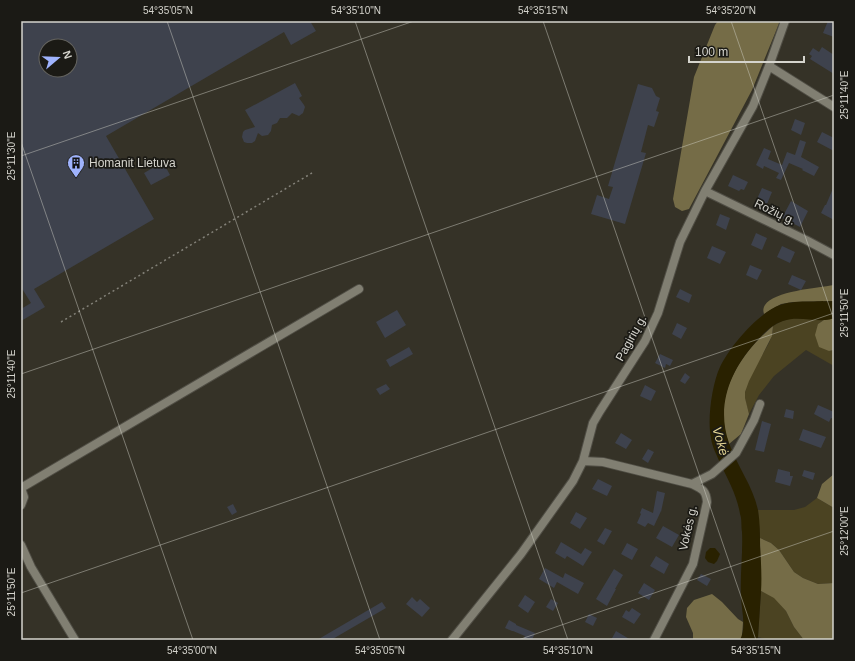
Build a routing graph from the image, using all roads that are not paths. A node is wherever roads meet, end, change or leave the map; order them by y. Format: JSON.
{"nodes":[{"id":1,"x":785,"y":21,"type":"edge"},
{"id":2,"x":769,"y":66,"type":"junction"},
{"id":3,"x":834,"y":106,"type":"edge"},
{"id":4,"x":705,"y":191,"type":"junction"},
{"id":5,"x":834,"y":256,"type":"edge"},
{"id":6,"x":359,"y":289,"type":"dead end"},
{"id":7,"x":760,"y":404,"type":"dead end"},
{"id":8,"x":583,"y":461,"type":"junction"},
{"id":9,"x":692,"y":484,"type":"junction"},
{"id":10,"x":21,"y":488,"type":"edge"},
{"id":11,"x":21,"y":505,"type":"edge"},
{"id":12,"x":21,"y":545,"type":"edge"},
{"id":13,"x":75,"y":640,"type":"edge"},
{"id":14,"x":452,"y":640,"type":"edge"},
{"id":15,"x":654,"y":640,"type":"edge"}],
"edges":[{"from":1,"to":2,"type":"street","name":"Pagirių g."},
{"from":2,"to":3,"type":"street"},
{"from":2,"to":4,"type":"street","name":"Pagirių g."},
{"from":4,"to":5,"type":"street","name":"Rožių g."},
{"from":4,"to":8,"type":"street","name":"Pagirių g."},
{"from":6,"to":10,"type":"street"},
{"from":7,"to":9,"type":"street"},
{"from":8,"to":9,"type":"street","name":"Vokės g."},
{"from":8,"to":14,"type":"street","name":"Pagirių g."},
{"from":9,"to":15,"type":"street","name":"Vokės g."},
{"from":10,"to":11,"type":"street"},
{"from":12,"to":13,"type":"street"}]}
